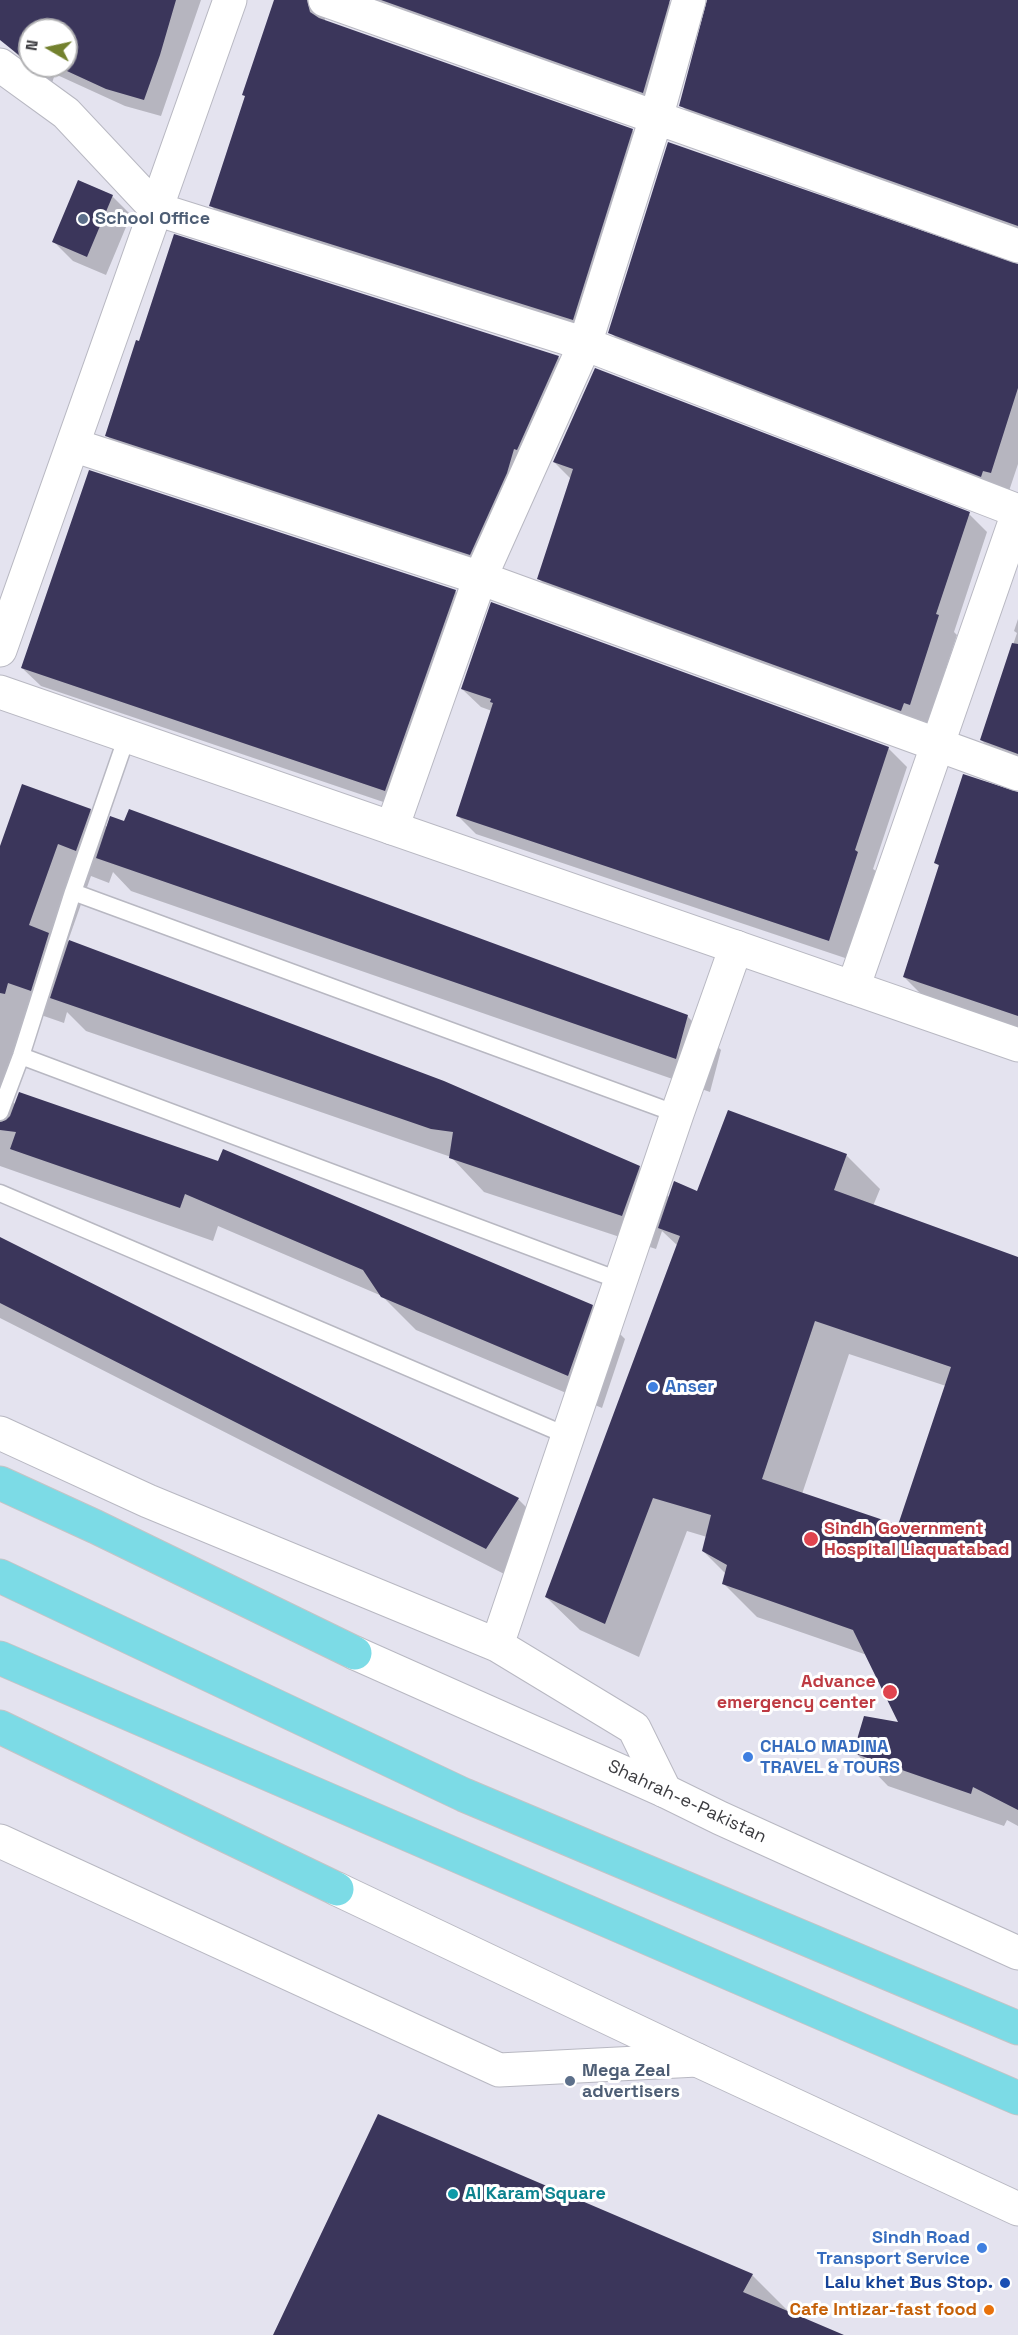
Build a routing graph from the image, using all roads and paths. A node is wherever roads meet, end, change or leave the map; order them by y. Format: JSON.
{"nodes":[{"id":1,"x":231,"y":0,"type":"edge"},
{"id":2,"x":324,"y":0,"type":"edge"},
{"id":3,"x":689,"y":0,"type":"edge"},
{"id":4,"x":0,"y":65,"type":"edge"},
{"id":5,"x":656,"y":118,"type":"junction"},
{"id":6,"x":156,"y":209,"type":"junction"},
{"id":7,"x":1018,"y":246,"type":"edge"},
{"id":8,"x":585,"y":344,"type":"junction"},
{"id":9,"x":73,"y":445,"type":"junction"},
{"id":10,"x":1018,"y":512,"type":"edge"},
{"id":11,"x":480,"y":578,"type":"junction"},
{"id":12,"x":0,"y":650,"type":"edge"},
{"id":13,"x":0,"y":692,"type":"edge"},
{"id":14,"x":127,"y":736,"type":"junction"},
{"id":15,"x":937,"y":746,"type":"junction"},
{"id":16,"x":1018,"y":774,"type":"edge"},
{"id":17,"x":392,"y":828,"type":"junction"},
{"id":18,"x":73,"y":892,"type":"junction"},
{"id":19,"x":736,"y":947,"type":"junction"},
{"id":20,"x":853,"y":988,"type":"junction"},
{"id":21,"x":1018,"y":1045,"type":"edge"},
{"id":22,"x":21,"y":1056,"type":"junction"},
{"id":23,"x":0,"y":1112,"type":"edge"},
{"id":24,"x":678,"y":1114,"type":"junction"},
{"id":25,"x":0,"y":1193,"type":"edge"},
{"id":26,"x":621,"y":1281,"type":"junction"},
{"id":27,"x":0,"y":1433,"type":"edge"},
{"id":28,"x":567,"y":1436,"type":"junction"},
{"id":29,"x":0,"y":1483,"type":"edge"},
{"id":30,"x":0,"y":1576,"type":"edge"},
{"id":31,"x":497,"y":1645,"type":"junction"},
{"id":32,"x":355,"y":1653,"type":"joint"},
{"id":33,"x":0,"y":1658,"type":"edge"},
{"id":34,"x":0,"y":1727,"type":"edge"},
{"id":35,"x":664,"y":1791,"type":"junction"},
{"id":36,"x":0,"y":1841,"type":"edge"},
{"id":37,"x":337,"y":1889,"type":"joint"},
{"id":38,"x":1018,"y":1953,"type":"edge"},
{"id":39,"x":1018,"y":2028,"type":"edge"},
{"id":40,"x":697,"y":2060,"type":"junction"},
{"id":41,"x":1018,"y":2098,"type":"edge"},
{"id":42,"x":1018,"y":2209,"type":"edge"}],
"edges":[{"from":1,"to":6,"type":"street"},
{"from":2,"to":5,"type":"street"},
{"from":3,"to":5,"type":"street"},
{"from":4,"to":6,"type":"street"},
{"from":5,"to":7,"type":"street"},
{"from":5,"to":8,"type":"street"},
{"from":6,"to":8,"type":"street"},
{"from":6,"to":9,"type":"street"},
{"from":8,"to":10,"type":"street"},
{"from":8,"to":11,"type":"street"},
{"from":9,"to":11,"type":"street"},
{"from":9,"to":12,"type":"street"},
{"from":10,"to":15,"type":"street"},
{"from":11,"to":15,"type":"street"},
{"from":11,"to":17,"type":"street"},
{"from":13,"to":14,"type":"street"},
{"from":14,"to":17,"type":"street"},
{"from":14,"to":18,"type":"lane"},
{"from":15,"to":16,"type":"street"},
{"from":15,"to":20,"type":"street"},
{"from":17,"to":19,"type":"street"},
{"from":18,"to":22,"type":"lane"},
{"from":18,"to":24,"type":"lane"},
{"from":19,"to":20,"type":"street"},
{"from":19,"to":24,"type":"street"},
{"from":20,"to":21,"type":"street"},
{"from":22,"to":23,"type":"lane"},
{"from":22,"to":26,"type":"lane"},
{"from":24,"to":26,"type":"street"},
{"from":25,"to":28,"type":"lane"},
{"from":26,"to":28,"type":"street"},
{"from":27,"to":31,"type":"street"},
{"from":28,"to":31,"type":"street"},
{"from":29,"to":32,"type":"highway"},
{"from":30,"to":39,"type":"highway"},
{"from":31,"to":35,"type":"street"},
{"from":32,"to":35,"type":"street","name":"Shahrah-e-Pakistan"},
{"from":33,"to":41,"type":"highway"},
{"from":34,"to":37,"type":"highway"},
{"from":35,"to":38,"type":"street","name":"Shahrah-e-Pakistan"},
{"from":36,"to":40,"type":"street"},
{"from":37,"to":40,"type":"street"},
{"from":40,"to":42,"type":"street"}]}
